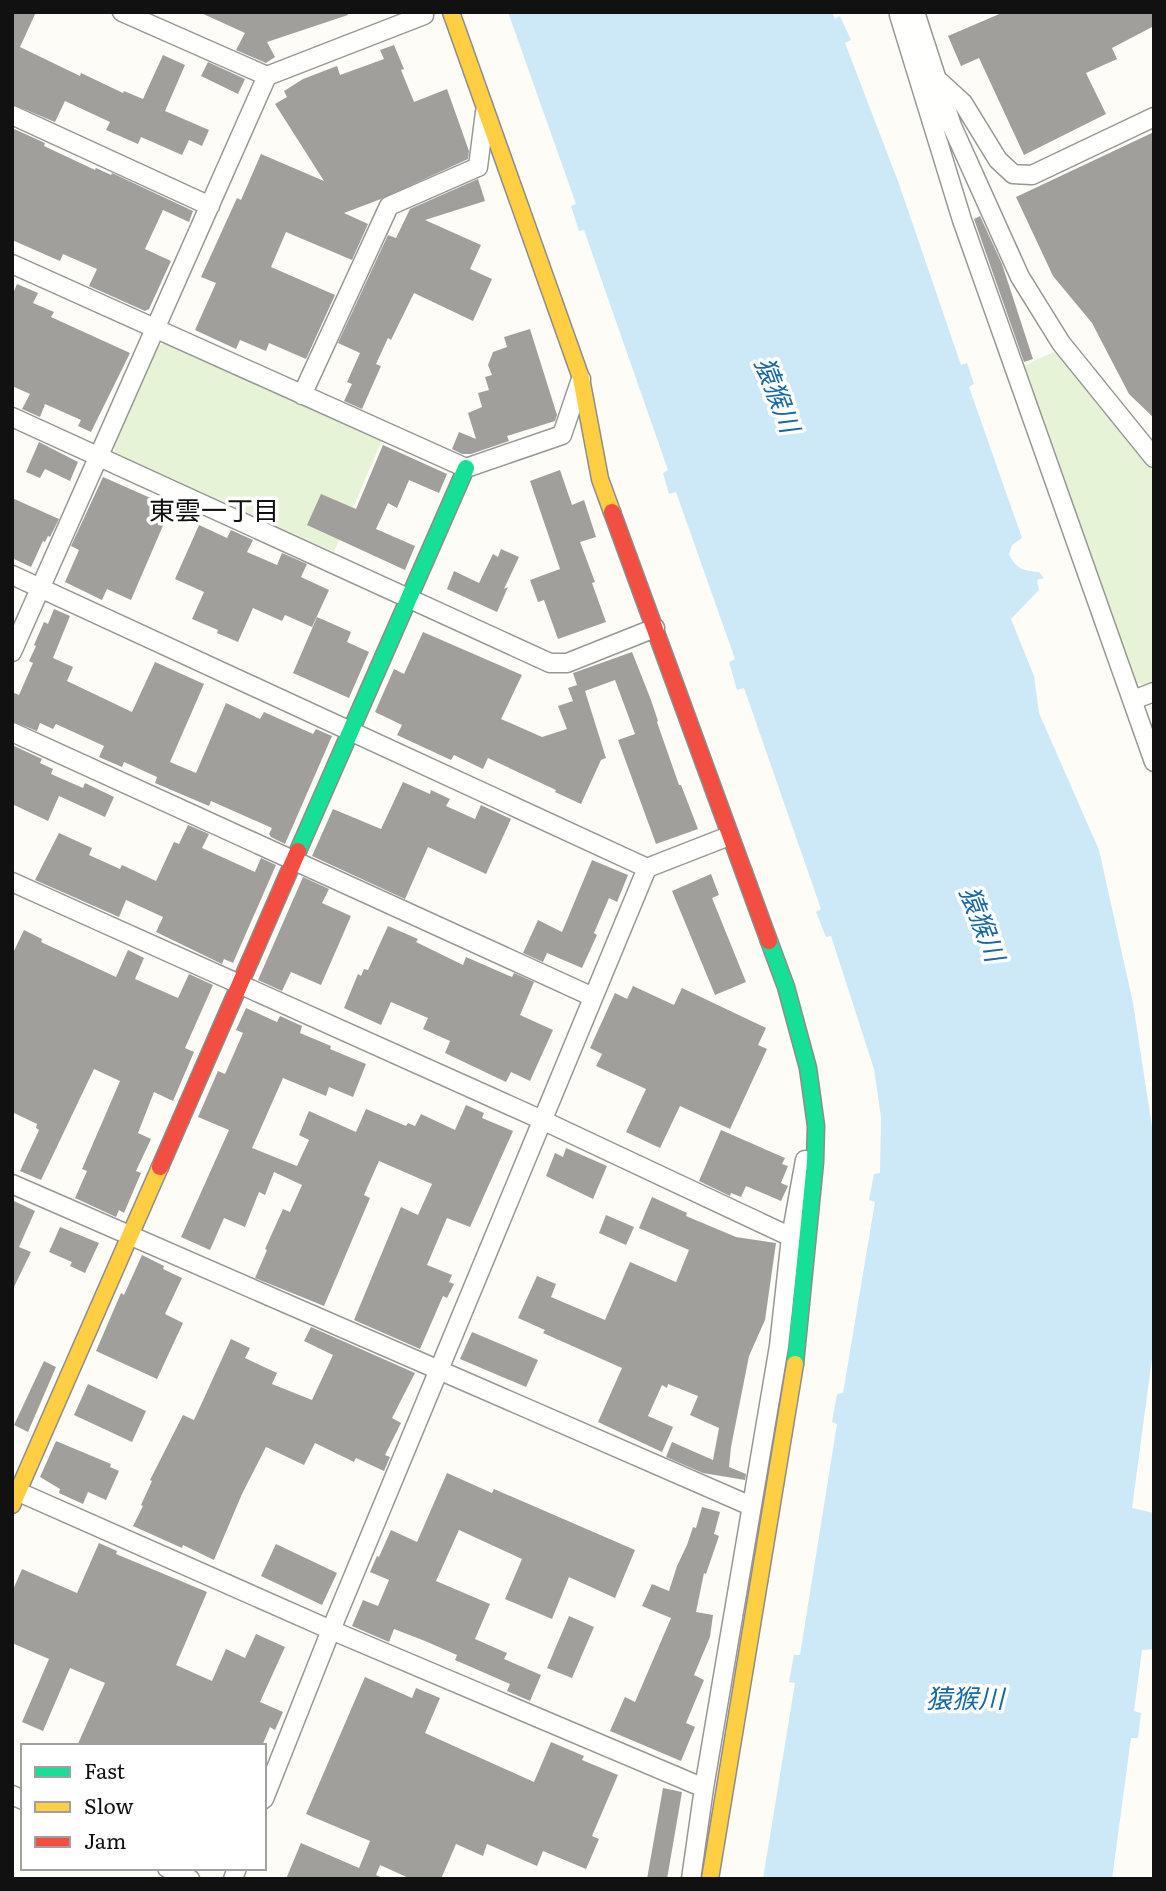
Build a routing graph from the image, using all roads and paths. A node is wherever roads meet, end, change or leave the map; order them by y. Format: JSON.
{"nodes":[{"id":1,"x":424,"y":12,"type":"edge"},
{"id":2,"x":451,"y":12,"type":"edge"},
{"id":3,"x":125,"y":13,"type":"edge"},
{"id":4,"x":906,"y":13,"type":"edge"},
{"id":5,"x":267,"y":76,"type":"junction"},
{"id":6,"x":938,"y":81,"type":"junction"},
{"id":7,"x":485,"y":108,"type":"junction"},
{"id":8,"x":12,"y":114,"type":"edge"},
{"id":9,"x":1154,"y":117,"type":"edge"},
{"id":10,"x":210,"y":206,"type":"junction"},
{"id":11,"x":12,"y":264,"type":"edge"},
{"id":12,"x":156,"y":330,"type":"junction"},
{"id":13,"x":581,"y":378,"type":"junction"},
{"id":14,"x":302,"y":395,"type":"junction"},
{"id":15,"x":12,"y":417,"type":"edge"},
{"id":16,"x":99,"y":457,"type":"junction"},
{"id":17,"x":1154,"y":458,"type":"edge"},
{"id":18,"x":466,"y":468,"type":"junction"},
{"id":19,"x":12,"y":575,"type":"edge"},
{"id":20,"x":40,"y":588,"type":"junction"},
{"id":21,"x":409,"y":599,"type":"junction"},
{"id":22,"x":655,"y":628,"type":"junction"},
{"id":23,"x":12,"y":652,"type":"edge"},
{"id":24,"x":1154,"y":692,"type":"edge"},
{"id":25,"x":1133,"y":699,"type":"junction"},
{"id":26,"x":350,"y":731,"type":"junction"},
{"id":27,"x":12,"y":732,"type":"edge"},
{"id":28,"x":1154,"y":762,"type":"edge"},
{"id":29,"x":729,"y":836,"type":"junction"},
{"id":30,"x":293,"y":861,"type":"junction"},
{"id":31,"x":647,"y":868,"type":"junction"},
{"id":32,"x":12,"y":882,"type":"edge"},
{"id":33,"x":240,"y":984,"type":"junction"},
{"id":34,"x":593,"y":997,"type":"junction"},
{"id":35,"x":542,"y":1120,"type":"junction"},
{"id":36,"x":816,"y":1126,"type":"junction"},
{"id":37,"x":12,"y":1184,"type":"edge"},
{"id":38,"x":132,"y":1236,"type":"junction"},
{"id":39,"x":791,"y":1237,"type":"junction"},
{"id":40,"x":779,"y":1346,"type":"junction"},
{"id":41,"x":797,"y":1350,"type":"junction"},
{"id":42,"x":439,"y":1372,"type":"junction"},
{"id":43,"x":14,"y":1495,"type":"edge"},
{"id":44,"x":751,"y":1506,"type":"junction"},
{"id":45,"x":331,"y":1630,"type":"junction"},
{"id":46,"x":728,"y":1641,"type":"junction"},
{"id":47,"x":749,"y":1646,"type":"junction"},
{"id":48,"x":704,"y":1788,"type":"junction"},
{"id":49,"x":266,"y":1794,"type":"edge"},
{"id":50,"x":171,"y":1870,"type":"edge"},
{"id":51,"x":190,"y":1879,"type":"edge"},
{"id":52,"x":691,"y":1879,"type":"edge"},
{"id":53,"x":709,"y":1879,"type":"edge"}],
"edges":[{"from":1,"to":5,"type":"street"},
{"from":2,"to":7,"type":"street"},
{"from":3,"to":5,"type":"street"},
{"from":4,"to":6,"type":"street"},
{"from":4,"to":25,"type":"street"},
{"from":5,"to":10,"type":"street"},
{"from":6,"to":9,"type":"street"},
{"from":6,"to":17,"type":"street"},
{"from":7,"to":13,"type":"street"},
{"from":7,"to":14,"type":"street"},
{"from":8,"to":10,"type":"street"},
{"from":10,"to":12,"type":"street"},
{"from":11,"to":12,"type":"street"},
{"from":12,"to":14,"type":"street"},
{"from":12,"to":16,"type":"street"},
{"from":13,"to":18,"type":"street"},
{"from":13,"to":22,"type":"street"},
{"from":14,"to":18,"type":"street"},
{"from":15,"to":16,"type":"street"},
{"from":16,"to":20,"type":"street"},
{"from":16,"to":21,"type":"street"},
{"from":18,"to":21,"type":"street"},
{"from":19,"to":20,"type":"street"},
{"from":20,"to":23,"type":"street"},
{"from":20,"to":26,"type":"street"},
{"from":21,"to":22,"type":"street"},
{"from":21,"to":26,"type":"street"},
{"from":22,"to":29,"type":"street"},
{"from":24,"to":25,"type":"street"},
{"from":25,"to":28,"type":"street"},
{"from":26,"to":30,"type":"street"},
{"from":26,"to":31,"type":"street"},
{"from":27,"to":30,"type":"street"},
{"from":29,"to":31,"type":"street"},
{"from":29,"to":36,"type":"street"},
{"from":30,"to":33,"type":"street"},
{"from":30,"to":34,"type":"street"},
{"from":31,"to":34,"type":"street"},
{"from":32,"to":33,"type":"street"},
{"from":33,"to":35,"type":"street"},
{"from":33,"to":38,"type":"street"},
{"from":34,"to":35,"type":"street"},
{"from":35,"to":39,"type":"street"},
{"from":35,"to":42,"type":"street"},
{"from":36,"to":39,"type":"street"},
{"from":36,"to":41,"type":"street"},
{"from":37,"to":38,"type":"street"},
{"from":38,"to":42,"type":"street"},
{"from":38,"to":43,"type":"street"},
{"from":39,"to":40,"type":"street"},
{"from":40,"to":41,"type":"street"},
{"from":40,"to":44,"type":"street"},
{"from":41,"to":47,"type":"street"},
{"from":42,"to":44,"type":"street"},
{"from":42,"to":45,"type":"street"},
{"from":43,"to":45,"type":"street"},
{"from":44,"to":46,"type":"street"},
{"from":45,"to":48,"type":"street"},
{"from":45,"to":49,"type":"street"},
{"from":46,"to":47,"type":"street"},
{"from":46,"to":48,"type":"street"},
{"from":47,"to":53,"type":"street"},
{"from":48,"to":52,"type":"street"},
{"from":50,"to":51,"type":"street"}]}
